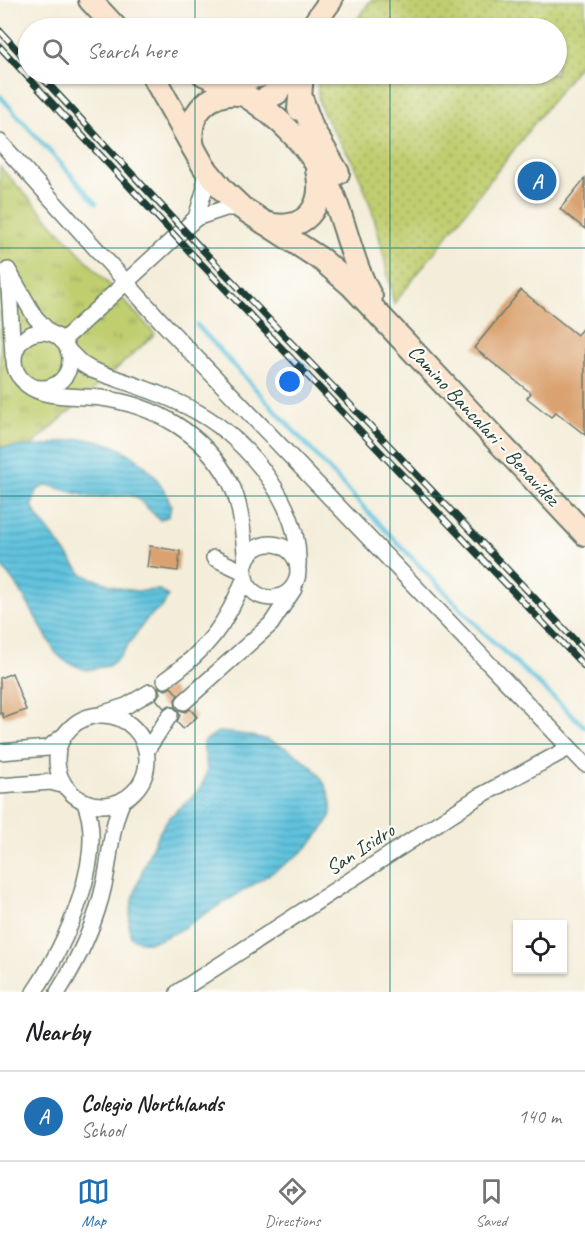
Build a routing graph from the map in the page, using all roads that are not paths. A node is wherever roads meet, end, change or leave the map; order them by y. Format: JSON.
{"nodes":[{"id":1,"x":90,"y":0,"type":"edge"},
{"id":2,"x":331,"y":0,"type":"edge"},
{"id":3,"x":346,"y":0,"type":"edge"},
{"id":4,"x":107,"y":18,"type":"edge"},
{"id":5,"x":318,"y":18,"type":"edge"},
{"id":6,"x":333,"y":18,"type":"edge"},
{"id":7,"x":158,"y":84,"type":"edge"},
{"id":8,"x":223,"y":84,"type":"edge"},
{"id":9,"x":282,"y":84,"type":"edge"},
{"id":10,"x":301,"y":84,"type":"edge"},
{"id":11,"x":252,"y":99,"type":"junction"},
{"id":12,"x":0,"y":142,"type":"edge"},
{"id":13,"x":301,"y":143,"type":"junction"},
{"id":14,"x":199,"y":158,"type":"junction"},
{"id":15,"x":317,"y":166,"type":"junction"},
{"id":16,"x":242,"y":208,"type":"junction"},
{"id":17,"x":196,"y":218,"type":"junction"},
{"id":18,"x":264,"y":222,"type":"junction"},
{"id":19,"x":354,"y":255,"type":"junction"},
{"id":20,"x":4,"y":266,"type":"edge"},
{"id":21,"x":126,"y":281,"type":"junction"},
{"id":22,"x":383,"y":316,"type":"junction"},
{"id":23,"x":60,"y":341,"type":"junction"},
{"id":24,"x":13,"y":360,"type":"junction"},
{"id":25,"x":26,"y":384,"type":"junction"},
{"id":26,"x":585,"y":534,"type":"edge"},
{"id":27,"x":214,"y":558,"type":"dead end"},
{"id":28,"x":245,"y":570,"type":"junction"},
{"id":29,"x":298,"y":573,"type":"junction"},
{"id":30,"x":190,"y":662,"type":"junction"},
{"id":31,"x":165,"y":680,"type":"dead end"},
{"id":32,"x":209,"y":682,"type":"junction"},
{"id":33,"x":150,"y":692,"type":"dead end"},
{"id":34,"x":184,"y":702,"type":"dead end"},
{"id":35,"x":100,"y":714,"type":"junction"},
{"id":36,"x":170,"y":715,"type":"dead end"},
{"id":37,"x":63,"y":736,"type":"junction"},
{"id":38,"x":569,"y":748,"type":"junction"},
{"id":39,"x":147,"y":750,"type":"junction"},
{"id":40,"x":0,"y":752,"type":"edge"},
{"id":41,"x":585,"y":764,"type":"edge"},
{"id":42,"x":0,"y":786,"type":"edge"},
{"id":43,"x":65,"y":786,"type":"junction"},
{"id":44,"x":123,"y":800,"type":"junction"},
{"id":45,"x":84,"y":801,"type":"junction"},
{"id":46,"x":33,"y":992,"type":"edge"},
{"id":47,"x":58,"y":992,"type":"edge"},
{"id":48,"x":178,"y":992,"type":"edge"}],
"edges":[{"from":1,"to":4,"type":"main road"},
{"from":2,"to":5,"type":"main road"},
{"from":3,"to":6,"type":"main road"},
{"from":7,"to":14,"type":"main road","name":"Camino Bancalari - Benavídez"},
{"from":8,"to":11,"type":"main road","name":"Camino Bancalari - Benavídez"},
{"from":9,"to":11,"type":"main road"},
{"from":10,"to":13,"type":"main road"},
{"from":10,"to":19,"type":"main road"},
{"from":11,"to":13,"type":"main road","name":"Camino Bancalari - Benavídez"},
{"from":11,"to":14,"type":"main road"},
{"from":12,"to":21,"type":"street"},
{"from":13,"to":15,"type":"main road","name":"Camino Bancalari - Benavídez"},
{"from":14,"to":16,"type":"main road","name":"Camino Bancalari - Benavídez"},
{"from":14,"to":17,"type":"street"},
{"from":15,"to":18,"type":"main road"},
{"from":15,"to":19,"type":"main road","name":"Camino Bancalari - Benavídez"},
{"from":16,"to":17,"type":"street"},
{"from":16,"to":18,"type":"main road","name":"Camino Bancalari - Benavídez"},
{"from":17,"to":21,"type":"street"},
{"from":18,"to":22,"type":"main road","name":"Camino Bancalari - Benavídez"},
{"from":19,"to":22,"type":"main road","name":"Camino Bancalari - Benavídez"},
{"from":20,"to":23,"type":"street"},
{"from":20,"to":24,"type":"street"},
{"from":21,"to":23,"type":"street"},
{"from":21,"to":38,"type":"street"},
{"from":22,"to":26,"type":"main road","name":"Camino Bancalari - Benavídez"},
{"from":23,"to":24,"type":"street"},
{"from":23,"to":25,"type":"street"},
{"from":23,"to":29,"type":"street"},
{"from":24,"to":25,"type":"street"},
{"from":25,"to":28,"type":"street"},
{"from":27,"to":28,"type":"street"},
{"from":28,"to":29,"type":"street"},
{"from":28,"to":29,"type":"street"},
{"from":28,"to":30,"type":"street"},
{"from":29,"to":32,"type":"street"},
{"from":30,"to":31,"type":"street"},
{"from":30,"to":32,"type":"street"},
{"from":32,"to":34,"type":"street"},
{"from":33,"to":35,"type":"street"},
{"from":35,"to":37,"type":"street"},
{"from":35,"to":39,"type":"street"},
{"from":36,"to":39,"type":"street"},
{"from":37,"to":40,"type":"street"},
{"from":37,"to":43,"type":"street"},
{"from":38,"to":41,"type":"street"},
{"from":38,"to":48,"type":"street","name":"San Isidro"},
{"from":39,"to":44,"type":"street"},
{"from":42,"to":43,"type":"street"},
{"from":43,"to":45,"type":"street"},
{"from":44,"to":45,"type":"street"},
{"from":44,"to":47,"type":"street"},
{"from":45,"to":46,"type":"street"}]}
